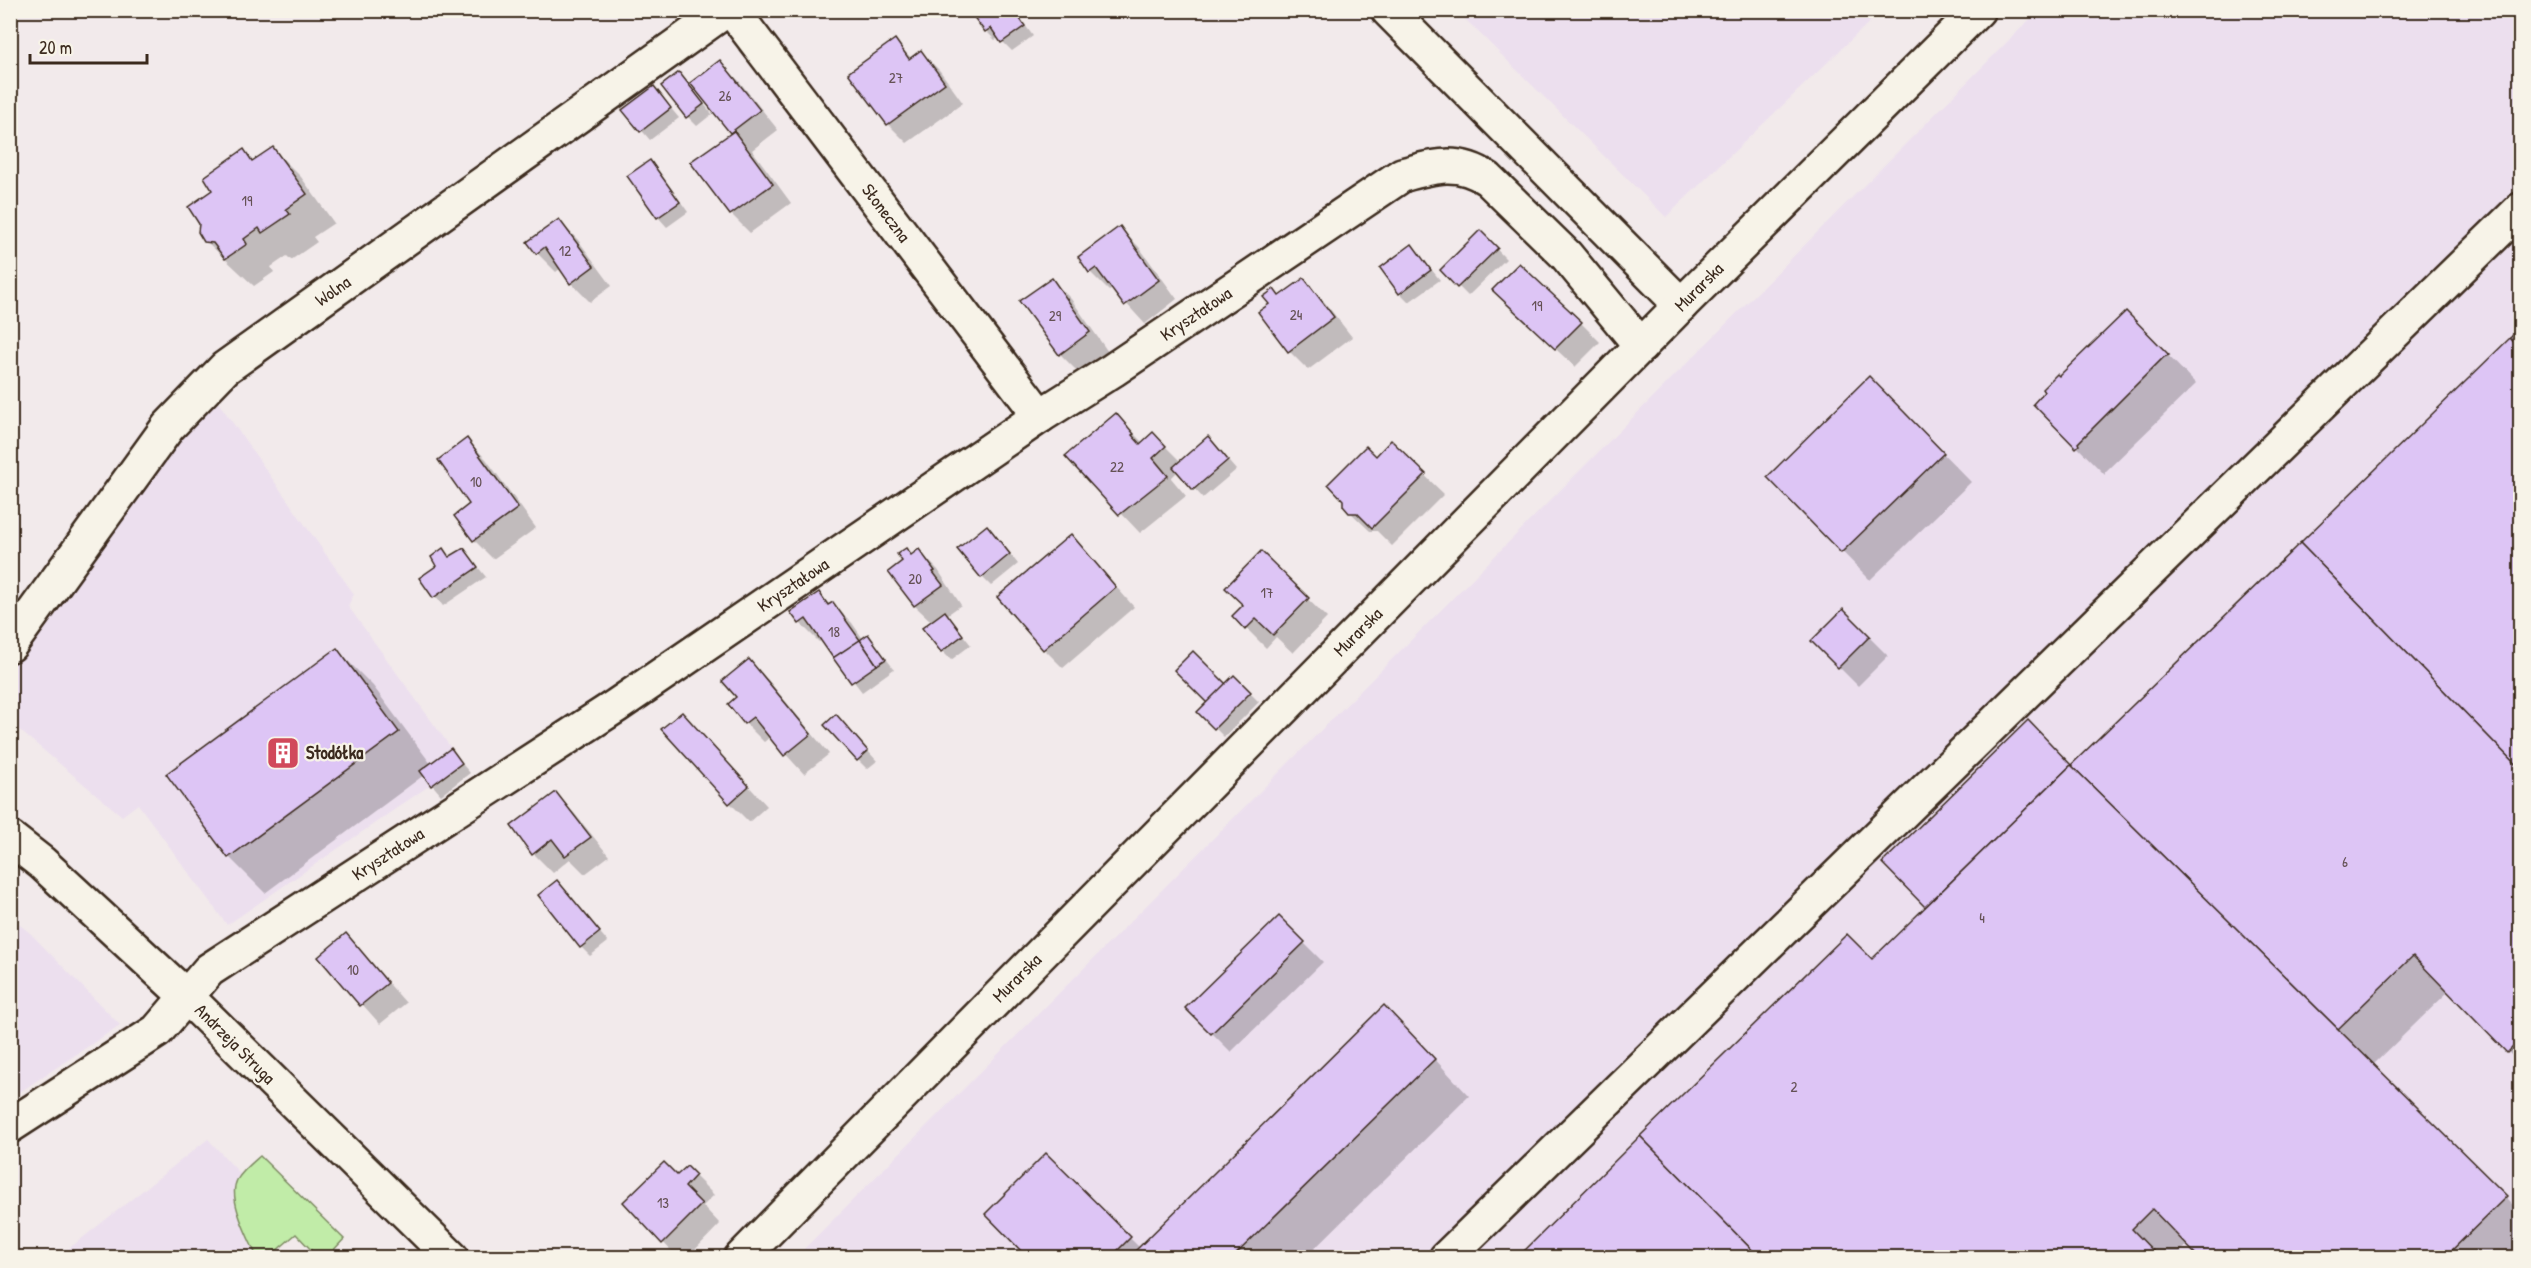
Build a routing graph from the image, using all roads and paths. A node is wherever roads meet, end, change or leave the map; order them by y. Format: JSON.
{"nodes":[{"id":1,"x":726,"y":10,"type":"edge"},
{"id":2,"x":732,"y":10,"type":"edge"},
{"id":3,"x":1388,"y":10,"type":"edge"},
{"id":4,"x":1978,"y":10,"type":"edge"},
{"id":5,"x":2520,"y":210,"type":"edge"},
{"id":6,"x":1681,"y":305,"type":"junction"},
{"id":7,"x":1641,"y":346,"type":"junction"},
{"id":8,"x":1040,"y":416,"type":"junction"},
{"id":9,"x":10,"y":645,"type":"edge"},
{"id":10,"x":10,"y":838,"type":"edge"},
{"id":11,"x":187,"y":997,"type":"junction"},
{"id":12,"x":10,"y":1126,"type":"edge"},
{"id":13,"x":452,"y":1257,"type":"edge"},
{"id":14,"x":741,"y":1257,"type":"edge"},
{"id":15,"x":1446,"y":1257,"type":"edge"}],
"edges":[{"from":1,"to":9,"type":"street","name":"Wolna"},
{"from":2,"to":8,"type":"street","name":"Słoneczna"},
{"from":3,"to":6,"type":"street"},
{"from":4,"to":6,"type":"street","name":"Murarska"},
{"from":5,"to":15,"type":"street"},
{"from":6,"to":7,"type":"street","name":"Murarska"},
{"from":7,"to":8,"type":"street","name":"Kryształowa"},
{"from":7,"to":14,"type":"street","name":"Murarska"},
{"from":8,"to":11,"type":"street","name":"Kryształowa"},
{"from":10,"to":11,"type":"street","name":"Andrzeja Struga"},
{"from":11,"to":12,"type":"street","name":"Kryształowa"},
{"from":11,"to":13,"type":"street","name":"Andrzeja Struga"}]}
